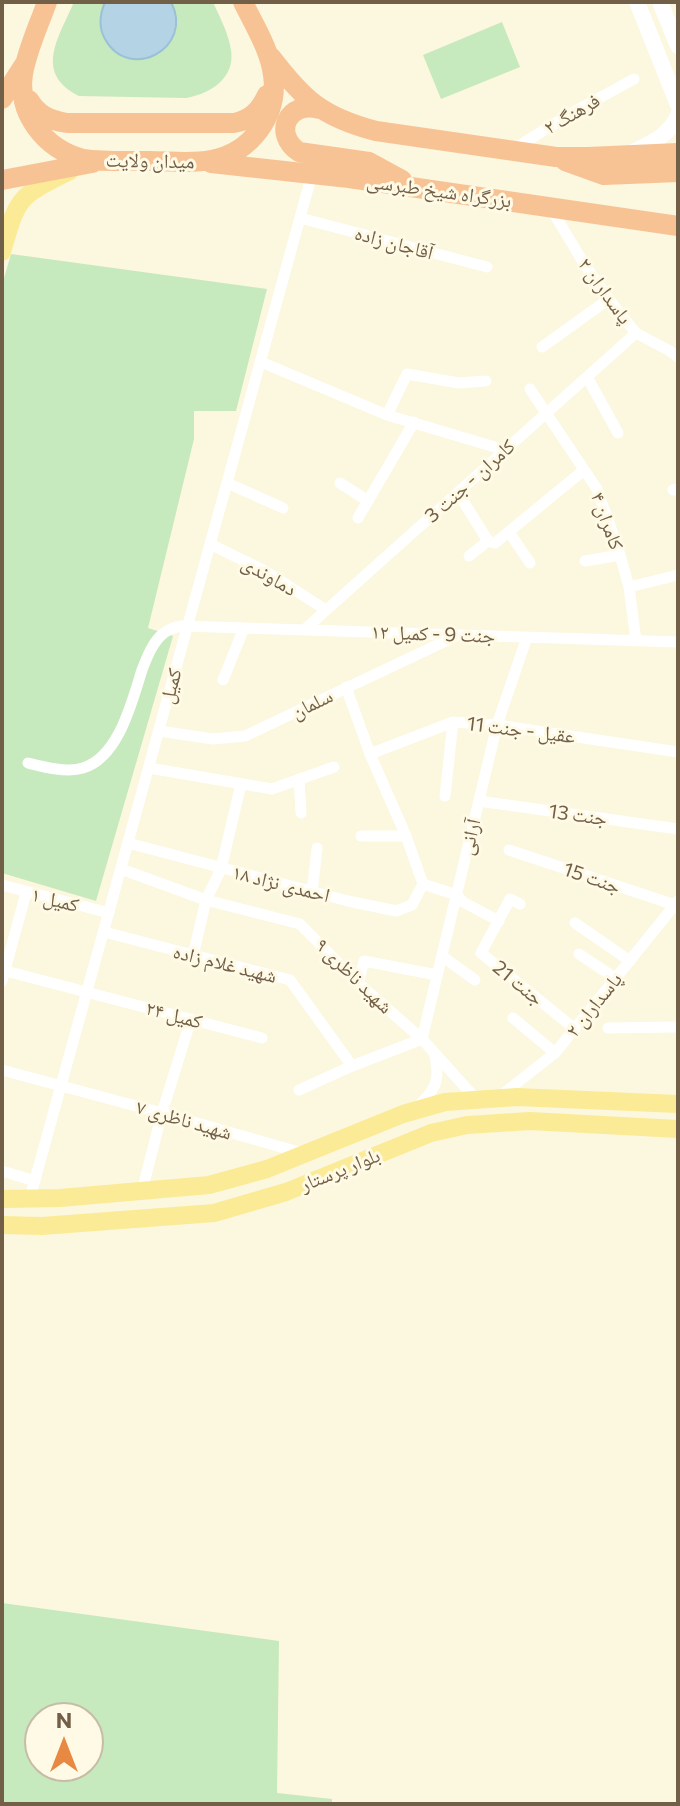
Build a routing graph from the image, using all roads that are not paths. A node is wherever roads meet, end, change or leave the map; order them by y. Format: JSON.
{"nodes":[{"id":1,"x":47,"y":2,"type":"edge"},
{"id":2,"x":243,"y":2,"type":"edge"},
{"id":3,"x":637,"y":2,"type":"edge"},
{"id":4,"x":660,"y":2,"type":"edge"},
{"id":5,"x":678,"y":46,"type":"edge"},
{"id":6,"x":268,"y":56,"type":"junction"},
{"id":7,"x":26,"y":62,"type":"junction"},
{"id":8,"x":634,"y":79,"type":"dead end"},
{"id":9,"x":22,"y":85,"type":"junction"},
{"id":10,"x":2,"y":99,"type":"edge"},
{"id":11,"x":319,"y":109,"type":"junction"},
{"id":12,"x":678,"y":116,"type":"edge"},
{"id":13,"x":512,"y":151,"type":"junction"},
{"id":14,"x":678,"y":153,"type":"edge"},
{"id":15,"x":625,"y":156,"type":"junction"},
{"id":16,"x":556,"y":157,"type":"junction"},
{"id":17,"x":108,"y":160,"type":"junction"},
{"id":18,"x":199,"y":161,"type":"junction"},
{"id":19,"x":80,"y":166,"type":"junction"},
{"id":20,"x":678,"y":172,"type":"edge"},
{"id":21,"x":312,"y":174,"type":"junction"},
{"id":22,"x":2,"y":180,"type":"edge"},
{"id":23,"x":416,"y":188,"type":"junction"},
{"id":24,"x":550,"y":207,"type":"junction"},
{"id":25,"x":2,"y":208,"type":"edge"},
{"id":26,"x":300,"y":218,"type":"junction"},
{"id":27,"x":677,"y":226,"type":"edge"},
{"id":28,"x":4,"y":244,"type":"edge"},
{"id":29,"x":487,"y":267,"type":"dead end"},
{"id":30,"x":609,"y":299,"type":"junction"},
{"id":31,"x":636,"y":333,"type":"junction"},
{"id":32,"x":542,"y":347,"type":"dead end"},
{"id":33,"x":678,"y":357,"type":"edge"},
{"id":34,"x":261,"y":362,"type":"junction"},
{"id":35,"x":587,"y":377,"type":"junction"},
{"id":36,"x":486,"y":381,"type":"dead end"},
{"id":37,"x":530,"y":389,"type":"dead end"},
{"id":38,"x":546,"y":413,"type":"junction"},
{"id":39,"x":387,"y":415,"type":"junction"},
{"id":40,"x":414,"y":422,"type":"junction"},
{"id":41,"x":618,"y":433,"type":"dead end"},
{"id":42,"x":505,"y":450,"type":"junction"},
{"id":43,"x":584,"y":470,"type":"junction"},
{"id":44,"x":227,"y":483,"type":"junction"},
{"id":45,"x":340,"y":483,"type":"dead end"},
{"id":46,"x":458,"y":493,"type":"junction"},
{"id":47,"x":368,"y":501,"type":"junction"},
{"id":48,"x":283,"y":508,"type":"dead end"},
{"id":49,"x":358,"y":518,"type":"dead end"},
{"id":50,"x":509,"y":532,"type":"junction"},
{"id":51,"x":488,"y":541,"type":"junction"},
{"id":52,"x":210,"y":544,"type":"junction"},
{"id":53,"x":620,"y":555,"type":"junction"},
{"id":54,"x":469,"y":556,"type":"dead end"},
{"id":55,"x":585,"y":561,"type":"dead end"},
{"id":56,"x":530,"y":563,"type":"dead end"},
{"id":57,"x":678,"y":575,"type":"edge"},
{"id":58,"x":629,"y":587,"type":"junction"},
{"id":59,"x":326,"y":610,"type":"junction"},
{"id":60,"x":188,"y":625,"type":"junction"},
{"id":61,"x":244,"y":628,"type":"junction"},
{"id":62,"x":304,"y":630,"type":"junction"},
{"id":63,"x":458,"y":635,"type":"junction"},
{"id":64,"x":527,"y":637,"type":"junction"},
{"id":65,"x":636,"y":641,"type":"junction"},
{"id":66,"x":678,"y":642,"type":"edge"},
{"id":67,"x":223,"y":680,"type":"dead end"},
{"id":68,"x":346,"y":687,"type":"junction"},
{"id":69,"x":453,"y":722,"type":"junction"},
{"id":70,"x":497,"y":725,"type":"junction"},
{"id":71,"x":159,"y":731,"type":"junction"},
{"id":72,"x":678,"y":752,"type":"edge"},
{"id":73,"x":370,"y":754,"type":"junction"},
{"id":74,"x":28,"y":763,"type":"dead end"},
{"id":75,"x":334,"y":767,"type":"dead end"},
{"id":76,"x":149,"y":768,"type":"junction"},
{"id":77,"x":299,"y":779,"type":"junction"},
{"id":78,"x":241,"y":784,"type":"junction"},
{"id":79,"x":445,"y":796,"type":"dead end"},
{"id":80,"x":479,"y":801,"type":"junction"},
{"id":81,"x":301,"y":813,"type":"dead end"},
{"id":82,"x":678,"y":829,"type":"edge"},
{"id":83,"x":361,"y":836,"type":"dead end"},
{"id":84,"x":406,"y":836,"type":"junction"},
{"id":85,"x":128,"y":843,"type":"junction"},
{"id":86,"x":317,"y":848,"type":"dead end"},
{"id":87,"x":509,"y":850,"type":"dead end"},
{"id":88,"x":121,"y":869,"type":"junction"},
{"id":89,"x":221,"y":869,"type":"junction"},
{"id":90,"x":423,"y":884,"type":"junction"},
{"id":91,"x":2,"y":885,"type":"edge"},
{"id":92,"x":26,"y":893,"type":"junction"},
{"id":93,"x":312,"y":893,"type":"junction"},
{"id":94,"x":457,"y":895,"type":"junction"},
{"id":95,"x":206,"y":900,"type":"junction"},
{"id":96,"x":676,"y":903,"type":"edge"},
{"id":97,"x":520,"y":904,"type":"dead end"},
{"id":98,"x":109,"y":913,"type":"junction"},
{"id":99,"x":499,"y":921,"type":"junction"},
{"id":100,"x":575,"y":923,"type":"dead end"},
{"id":101,"x":104,"y":932,"type":"junction"},
{"id":102,"x":579,"y":954,"type":"dead end"},
{"id":103,"x":193,"y":956,"type":"junction"},
{"id":104,"x":442,"y":956,"type":"junction"},
{"id":105,"x":630,"y":961,"type":"junction"},
{"id":106,"x":3,"y":974,"type":"edge"},
{"id":107,"x":437,"y":975,"type":"junction"},
{"id":108,"x":615,"y":978,"type":"junction"},
{"id":109,"x":475,"y":980,"type":"dead end"},
{"id":110,"x":358,"y":983,"type":"junction"},
{"id":111,"x":87,"y":991,"type":"junction"},
{"id":112,"x":513,"y":1018,"type":"dead end"},
{"id":113,"x":191,"y":1019,"type":"junction"},
{"id":114,"x":678,"y":1027,"type":"edge"},
{"id":115,"x":608,"y":1028,"type":"dead end"},
{"id":116,"x":575,"y":1029,"type":"junction"},
{"id":117,"x":262,"y":1038,"type":"dead end"},
{"id":118,"x":422,"y":1039,"type":"junction"},
{"id":119,"x":434,"y":1053,"type":"junction"},
{"id":120,"x":555,"y":1053,"type":"junction"},
{"id":121,"x":352,"y":1066,"type":"junction"},
{"id":122,"x":2,"y":1070,"type":"edge"},
{"id":123,"x":62,"y":1085,"type":"junction"},
{"id":124,"x":299,"y":1090,"type":"dead end"},
{"id":125,"x":499,"y":1097,"type":"junction"},
{"id":126,"x":475,"y":1098,"type":"junction"},
{"id":127,"x":678,"y":1104,"type":"edge"},
{"id":128,"x":414,"y":1110,"type":"junction"},
{"id":129,"x":162,"y":1113,"type":"junction"},
{"id":130,"x":678,"y":1129,"type":"edge"},
{"id":131,"x":307,"y":1154,"type":"junction"},
{"id":132,"x":2,"y":1171,"type":"edge"},
{"id":133,"x":33,"y":1190,"type":"junction"},
{"id":134,"x":142,"y":1191,"type":"junction"},
{"id":135,"x":2,"y":1199,"type":"edge"},
{"id":136,"x":2,"y":1225,"type":"edge"}],
"edges":[{"from":1,"to":7,"type":"highway","name":"میدان ولایت"},
{"from":2,"to":6,"type":"highway","name":"میدان ولایت"},
{"from":3,"to":12,"type":"main road"},
{"from":4,"to":5,"type":"main road"},
{"from":6,"to":9,"type":"highway"},
{"from":6,"to":11,"type":"highway"},
{"from":6,"to":18,"type":"highway","name":"میدان ولایت"},
{"from":7,"to":9,"type":"highway","name":"میدان ولایت"},
{"from":7,"to":10,"type":"highway"},
{"from":8,"to":13,"type":"street","name":"فرهنگ ۲"},
{"from":9,"to":17,"type":"highway","name":"میدان ولایت"},
{"from":11,"to":13,"type":"highway"},
{"from":11,"to":23,"type":"highway"},
{"from":12,"to":15,"type":"main road"},
{"from":13,"to":16,"type":"highway"},
{"from":14,"to":15,"type":"highway"},
{"from":15,"to":16,"type":"highway"},
{"from":16,"to":20,"type":"highway"},
{"from":17,"to":18,"type":"highway","name":"میدان ولایت"},
{"from":17,"to":19,"type":"highway"},
{"from":18,"to":21,"type":"highway","name":"بزرگراه شیخ طبرسی"},
{"from":19,"to":22,"type":"highway"},
{"from":19,"to":28,"type":"main road"},
{"from":21,"to":23,"type":"highway","name":"بزرگراه شیخ طبرسی"},
{"from":21,"to":26,"type":"street","name":"کمیل"},
{"from":23,"to":24,"type":"highway","name":"بزرگراه شیخ طبرسی"},
{"from":24,"to":27,"type":"highway","name":"بزرگراه شیخ طبرسی"},
{"from":24,"to":30,"type":"street","name":"پاسداران ۲"},
{"from":25,"to":28,"type":"main road"},
{"from":26,"to":29,"type":"street","name":"آقاجان زاده"},
{"from":26,"to":34,"type":"street","name":"کمیل"},
{"from":30,"to":31,"type":"street","name":"پاسداران ۲"},
{"from":30,"to":32,"type":"street"},
{"from":31,"to":33,"type":"street","name":"پاسداران ۲"},
{"from":31,"to":35,"type":"street","name":"کامران - جنت 3"},
{"from":34,"to":39,"type":"street"},
{"from":34,"to":44,"type":"street","name":"کمیل"},
{"from":35,"to":38,"type":"street","name":"کامران - جنت 3"},
{"from":35,"to":41,"type":"street"},
{"from":36,"to":39,"type":"street"},
{"from":37,"to":38,"type":"street","name":"کامران ۴"},
{"from":38,"to":42,"type":"street","name":"کامران - جنت 3"},
{"from":38,"to":43,"type":"street","name":"کامران ۴"},
{"from":39,"to":40,"type":"street"},
{"from":40,"to":42,"type":"street"},
{"from":40,"to":47,"type":"street"},
{"from":42,"to":46,"type":"street","name":"کامران - جنت 3"},
{"from":43,"to":50,"type":"street"},
{"from":43,"to":53,"type":"street","name":"کامران ۴"},
{"from":44,"to":48,"type":"street"},
{"from":44,"to":52,"type":"street","name":"کمیل"},
{"from":45,"to":47,"type":"street"},
{"from":46,"to":51,"type":"street"},
{"from":46,"to":59,"type":"street","name":"کامران - جنت 3"},
{"from":47,"to":49,"type":"street"},
{"from":50,"to":51,"type":"street"},
{"from":50,"to":56,"type":"street"},
{"from":51,"to":54,"type":"street"},
{"from":52,"to":59,"type":"street","name":"دماوندی"},
{"from":52,"to":60,"type":"street","name":"کمیل"},
{"from":53,"to":55,"type":"street"},
{"from":53,"to":58,"type":"street","name":"کامران ۴"},
{"from":57,"to":58,"type":"street"},
{"from":58,"to":65,"type":"street","name":"کامران ۴"},
{"from":59,"to":62,"type":"street","name":"کامران - جنت 3"},
{"from":60,"to":61,"type":"street","name":"جنت 9 - کمیل ۱۲"},
{"from":60,"to":71,"type":"street","name":"کمیل"},
{"from":60,"to":74,"type":"street"},
{"from":61,"to":62,"type":"street","name":"جنت 9 - کمیل ۱۲"},
{"from":61,"to":67,"type":"street"},
{"from":62,"to":63,"type":"street","name":"جنت 9 - کمیل ۱۲"},
{"from":63,"to":64,"type":"street","name":"جنت 9 - کمیل ۱۲"},
{"from":63,"to":68,"type":"street","name":"سلمان"},
{"from":64,"to":65,"type":"street","name":"جنت 9 - کمیل ۱۲"},
{"from":64,"to":70,"type":"street","name":"آرانی"},
{"from":65,"to":66,"type":"street","name":"جنت 9 - کمیل ۱۲"},
{"from":68,"to":71,"type":"street","name":"سلمان"},
{"from":68,"to":73,"type":"street"},
{"from":69,"to":70,"type":"street","name":"عقیل - جنت 11"},
{"from":69,"to":73,"type":"street","name":"عقیل - جنت 11"},
{"from":69,"to":79,"type":"street"},
{"from":70,"to":72,"type":"street","name":"عقیل - جنت 11"},
{"from":70,"to":80,"type":"street","name":"آرانی"},
{"from":71,"to":76,"type":"street","name":"کمیل"},
{"from":73,"to":84,"type":"street"},
{"from":75,"to":77,"type":"street"},
{"from":76,"to":78,"type":"street"},
{"from":76,"to":85,"type":"street","name":"کمیل"},
{"from":77,"to":78,"type":"street"},
{"from":77,"to":81,"type":"street"},
{"from":78,"to":89,"type":"street"},
{"from":80,"to":82,"type":"street","name":"جنت 13"},
{"from":80,"to":94,"type":"street","name":"آرانی"},
{"from":83,"to":84,"type":"street"},
{"from":84,"to":90,"type":"street"},
{"from":85,"to":88,"type":"street","name":"کمیل"},
{"from":85,"to":89,"type":"street","name":"احمدی نژاد ۱۸"},
{"from":86,"to":93,"type":"street"},
{"from":87,"to":96,"type":"street","name":"جنت 15"},
{"from":88,"to":95,"type":"street","name":"شهید ناظری ۹"},
{"from":88,"to":98,"type":"street","name":"کمیل"},
{"from":89,"to":93,"type":"street","name":"احمدی نژاد ۱۸"},
{"from":89,"to":95,"type":"street"},
{"from":90,"to":93,"type":"street","name":"احمدی نژاد ۱۸"},
{"from":90,"to":94,"type":"street"},
{"from":91,"to":92,"type":"street","name":"کمیل ۱"},
{"from":92,"to":98,"type":"street","name":"کمیل ۱"},
{"from":92,"to":106,"type":"street"},
{"from":94,"to":99,"type":"street"},
{"from":94,"to":104,"type":"street","name":"آرانی"},
{"from":95,"to":103,"type":"street"},
{"from":95,"to":110,"type":"street","name":"شهید ناظری ۹"},
{"from":96,"to":105,"type":"street","name":"پاسداران ۲"},
{"from":97,"to":99,"type":"street","name":"جنت 21"},
{"from":98,"to":101,"type":"street","name":"کمیل"},
{"from":99,"to":116,"type":"street","name":"جنت 21"},
{"from":100,"to":105,"type":"street"},
{"from":101,"to":103,"type":"street","name":"شهید غلام زاده"},
{"from":101,"to":111,"type":"street","name":"کمیل"},
{"from":102,"to":108,"type":"street"},
{"from":103,"to":121,"type":"street","name":"شهید غلام زاده"},
{"from":104,"to":107,"type":"street","name":"آرانی"},
{"from":104,"to":109,"type":"street"},
{"from":105,"to":108,"type":"street","name":"پاسداران ۲"},
{"from":106,"to":111,"type":"street","name":"کمیل ۲۴"},
{"from":107,"to":110,"type":"street"},
{"from":107,"to":118,"type":"street","name":"آرانی"},
{"from":108,"to":116,"type":"street","name":"پاسداران ۲"},
{"from":110,"to":118,"type":"street","name":"شهید ناظری ۹"},
{"from":111,"to":113,"type":"street","name":"کمیل ۲۴"},
{"from":111,"to":123,"type":"street","name":"کمیل"},
{"from":112,"to":120,"type":"street"},
{"from":113,"to":117,"type":"street","name":"کمیل ۲۴"},
{"from":113,"to":129,"type":"street"},
{"from":114,"to":115,"type":"street"},
{"from":116,"to":120,"type":"street","name":"پاسداران ۲"},
{"from":118,"to":119,"type":"street","name":"شهید ناظری ۹"},
{"from":118,"to":121,"type":"street"},
{"from":119,"to":126,"type":"street","name":"شهید ناظری ۹"},
{"from":119,"to":128,"type":"street"},
{"from":120,"to":125,"type":"street","name":"پاسداران ۲"},
{"from":121,"to":124,"type":"street"},
{"from":122,"to":123,"type":"street","name":"شهید ناظری ۷"},
{"from":123,"to":129,"type":"street","name":"شهید ناظری ۷"},
{"from":123,"to":133,"type":"street","name":"کمیل"},
{"from":125,"to":126,"type":"main road","name":"بلوار پرستار"},
{"from":125,"to":127,"type":"main road","name":"بلوار پرستار"},
{"from":126,"to":128,"type":"main road","name":"بلوار پرستار"},
{"from":128,"to":131,"type":"main road","name":"بلوار پرستار"},
{"from":129,"to":131,"type":"street","name":"شهید ناظری ۷"},
{"from":129,"to":134,"type":"street"},
{"from":130,"to":136,"type":"main road","name":"بلوار پرستار"},
{"from":131,"to":134,"type":"main road","name":"بلوار پرستار"},
{"from":132,"to":133,"type":"street"},
{"from":133,"to":134,"type":"main road","name":"بلوار پرستار"},
{"from":133,"to":135,"type":"main road","name":"بلوار پرستار"}]}
